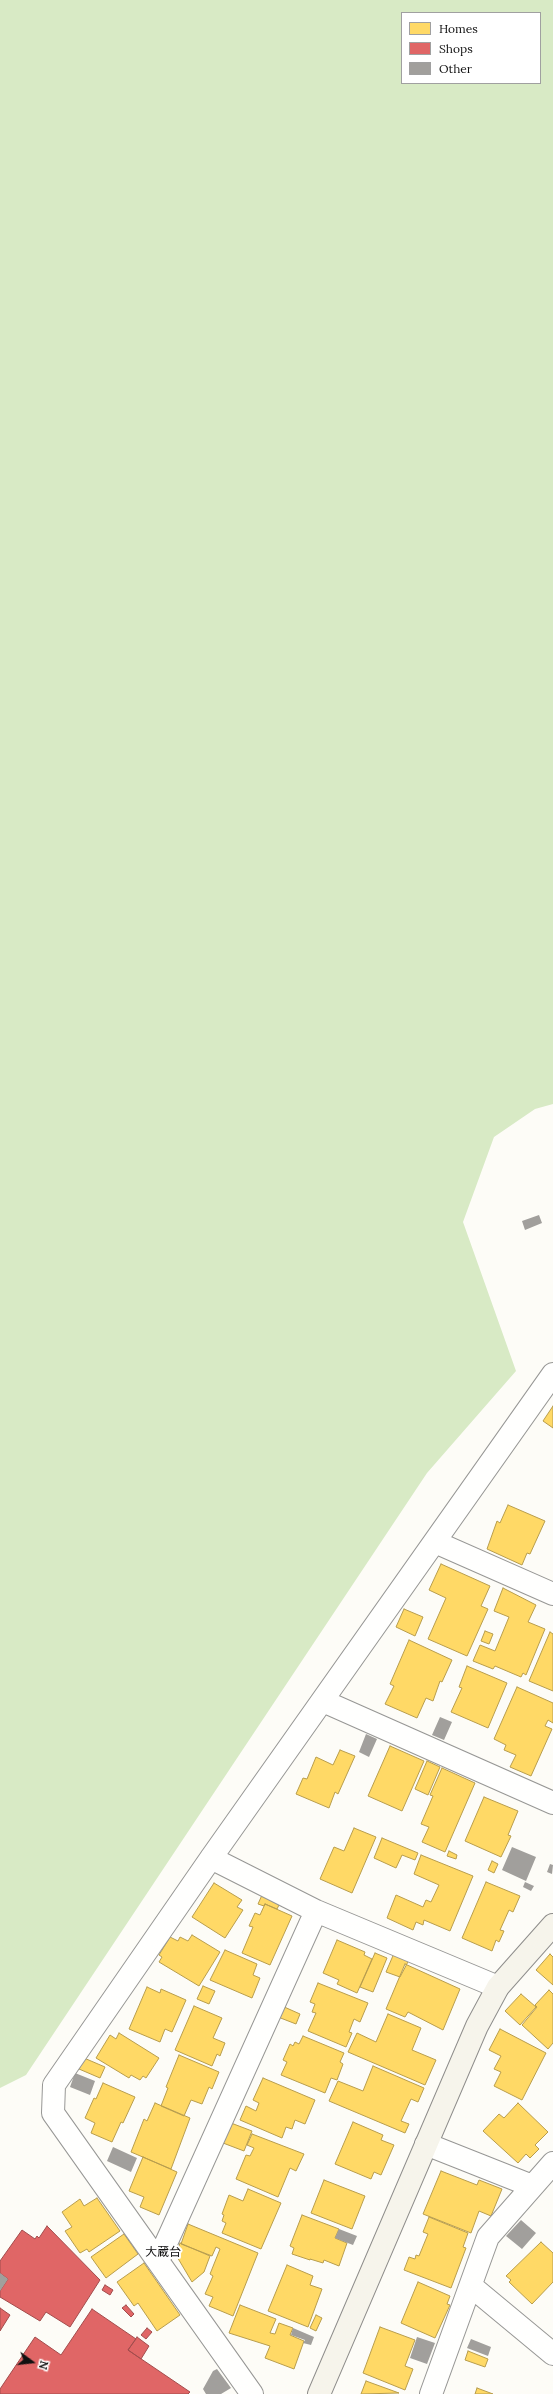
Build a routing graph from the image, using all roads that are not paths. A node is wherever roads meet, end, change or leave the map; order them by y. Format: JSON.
{"nodes":[{"id":1,"x":553,"y":1374,"type":"edge"},
{"id":2,"x":435,"y":1542,"type":"junction"},
{"id":3,"x":553,"y":1594,"type":"edge"},
{"id":4,"x":323,"y":1701,"type":"junction"},
{"id":5,"x":553,"y":1803,"type":"edge"},
{"id":6,"x":211,"y":1858,"type":"junction"},
{"id":7,"x":316,"y":1911,"type":"junction"},
{"id":8,"x":553,"y":1925,"type":"edge"},
{"id":9,"x":498,"y":1986,"type":"junction"},
{"id":10,"x":426,"y":2144,"type":"junction"},
{"id":11,"x":553,"y":2163,"type":"edge"},
{"id":12,"x":532,"y":2186,"type":"junction"},
{"id":13,"x":158,"y":2261,"type":"junction"},
{"id":14,"x":471,"y":2286,"type":"junction"},
{"id":15,"x":553,"y":2354,"type":"edge"},
{"id":16,"x":252,"y":2394,"type":"edge"},
{"id":17,"x":319,"y":2394,"type":"edge"},
{"id":18,"x":431,"y":2394,"type":"edge"}],
"edges":[{"from":1,"to":2,"type":"street"},
{"from":2,"to":3,"type":"street"},
{"from":2,"to":4,"type":"street"},
{"from":4,"to":5,"type":"street"},
{"from":4,"to":6,"type":"street"},
{"from":6,"to":7,"type":"street"},
{"from":6,"to":13,"type":"street"},
{"from":7,"to":9,"type":"street"},
{"from":7,"to":13,"type":"street"},
{"from":8,"to":9,"type":"street"},
{"from":9,"to":10,"type":"street"},
{"from":10,"to":12,"type":"street"},
{"from":10,"to":17,"type":"street"},
{"from":11,"to":12,"type":"street"},
{"from":12,"to":14,"type":"street"},
{"from":13,"to":16,"type":"street"},
{"from":14,"to":15,"type":"street"},
{"from":14,"to":18,"type":"street"}]}
